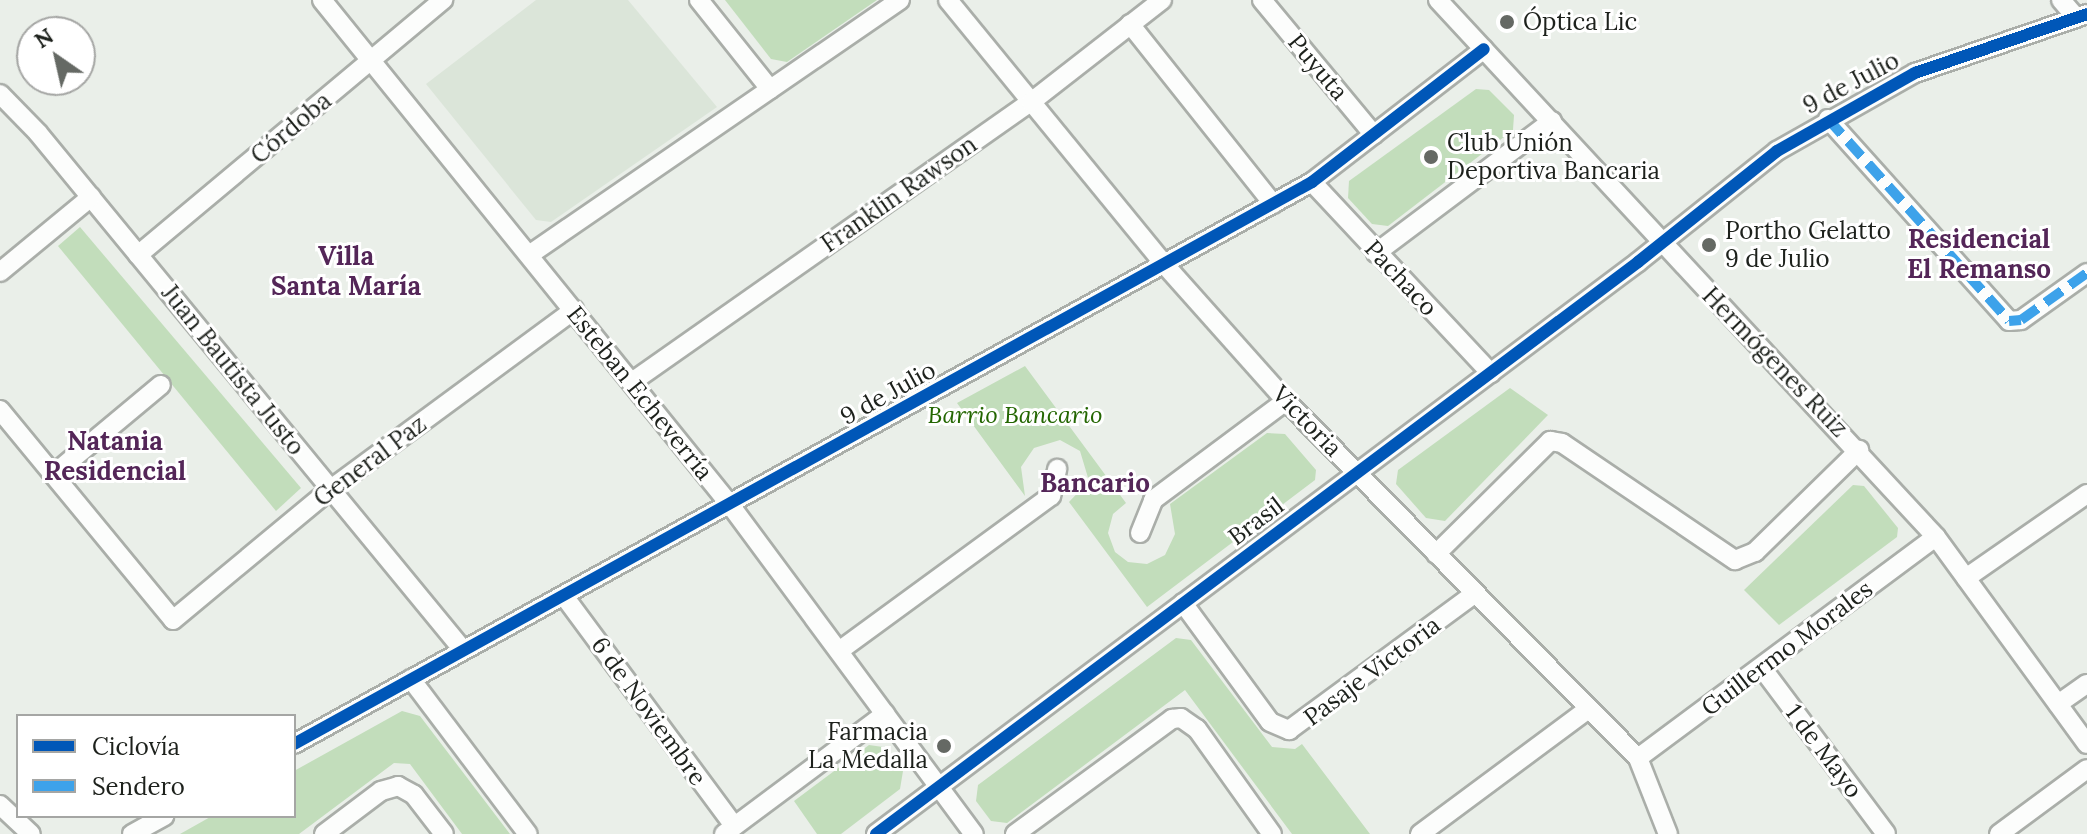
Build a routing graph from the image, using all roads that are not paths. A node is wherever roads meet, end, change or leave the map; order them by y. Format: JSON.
{"nodes":[{"id":1,"x":322,"y":0,"type":"edge"},
{"id":2,"x":443,"y":0,"type":"edge"},
{"id":3,"x":699,"y":0,"type":"edge"},
{"id":4,"x":900,"y":0,"type":"edge"},
{"id":5,"x":948,"y":0,"type":"edge"},
{"id":6,"x":1162,"y":0,"type":"edge"},
{"id":7,"x":1262,"y":0,"type":"edge"},
{"id":8,"x":1438,"y":0,"type":"edge"},
{"id":9,"x":2061,"y":0,"type":"edge"},
{"id":10,"x":2081,"y":16,"type":"edge"},
{"id":11,"x":1130,"y":24,"type":"junction"},
{"id":12,"x":1484,"y":49,"type":"junction"},
{"id":13,"x":372,"y":61,"type":"junction"},
{"id":14,"x":770,"y":89,"type":"junction"},
{"id":15,"x":0,"y":94,"type":"edge"},
{"id":16,"x":1031,"y":102,"type":"junction"},
{"id":17,"x":1828,"y":119,"type":"junction"},
{"id":18,"x":1552,"y":121,"type":"junction"},
{"id":19,"x":1374,"y":135,"type":"junction"},
{"id":20,"x":1312,"y":182,"type":"junction"},
{"id":21,"x":91,"y":197,"type":"junction"},
{"id":22,"x":1273,"y":204,"type":"junction"},
{"id":23,"x":1663,"y":242,"type":"junction"},
{"id":24,"x":1376,"y":253,"type":"junction"},
{"id":25,"x":138,"y":255,"type":"junction"},
{"id":26,"x":529,"y":255,"type":"junction"},
{"id":27,"x":1164,"y":264,"type":"junction"},
{"id":28,"x":0,"y":272,"type":"edge"},
{"id":29,"x":2087,"y":273,"type":"edge"},
{"id":30,"x":574,"y":310,"type":"junction"},
{"id":31,"x":1491,"y":373,"type":"junction"},
{"id":32,"x":632,"y":382,"type":"junction"},
{"id":33,"x":161,"y":385,"type":"dead end"},
{"id":34,"x":1286,"y":401,"type":"junction"},
{"id":35,"x":0,"y":410,"type":"edge"},
{"id":36,"x":1859,"y":450,"type":"junction"},
{"id":37,"x":1057,"y":469,"type":"dead end"},
{"id":38,"x":1357,"y":473,"type":"junction"},
{"id":39,"x":54,"y":474,"type":"junction"},
{"id":40,"x":331,"y":489,"type":"junction"},
{"id":41,"x":2087,"y":494,"type":"edge"},
{"id":42,"x":731,"y":506,"type":"junction"},
{"id":43,"x":1140,"y":533,"type":"dead end"},
{"id":44,"x":1936,"y":537,"type":"junction"},
{"id":45,"x":1436,"y":554,"type":"junction"},
{"id":46,"x":1966,"y":578,"type":"junction"},
{"id":47,"x":1473,"y":595,"type":"junction"},
{"id":48,"x":564,"y":596,"type":"junction"},
{"id":49,"x":1183,"y":603,"type":"junction"},
{"id":50,"x":463,"y":650,"type":"junction"},
{"id":51,"x":839,"y":651,"type":"junction"},
{"id":52,"x":1762,"y":668,"type":"junction"},
{"id":53,"x":411,"y":679,"type":"junction"},
{"id":54,"x":2087,"y":684,"type":"edge"},
{"id":55,"x":2058,"y":704,"type":"junction"},
{"id":56,"x":1587,"y":710,"type":"junction"},
{"id":57,"x":885,"y":714,"type":"junction"},
{"id":58,"x":296,"y":743,"type":"edge"},
{"id":59,"x":2087,"y":744,"type":"edge"},
{"id":60,"x":1638,"y":758,"type":"junction"},
{"id":61,"x":2087,"y":769,"type":"edge"},
{"id":62,"x":939,"y":787,"type":"junction"},
{"id":63,"x":0,"y":805,"type":"edge"},
{"id":64,"x":160,"y":818,"type":"edge"},
{"id":65,"x":729,"y":830,"type":"edge"},
{"id":66,"x":31,"y":834,"type":"edge"},
{"id":67,"x":132,"y":834,"type":"edge"},
{"id":68,"x":324,"y":834,"type":"edge"},
{"id":69,"x":444,"y":834,"type":"edge"},
{"id":70,"x":528,"y":834,"type":"edge"},
{"id":71,"x":876,"y":834,"type":"edge"},
{"id":72,"x":974,"y":834,"type":"edge"},
{"id":73,"x":1015,"y":834,"type":"edge"},
{"id":74,"x":1272,"y":834,"type":"edge"},
{"id":75,"x":1420,"y":834,"type":"edge"},
{"id":76,"x":1668,"y":834,"type":"edge"},
{"id":77,"x":1886,"y":834,"type":"edge"},
{"id":78,"x":1999,"y":834,"type":"edge"}],
"edges":[{"from":1,"to":13,"type":"street","name":"Esteban Echeverría"},
{"from":2,"to":13,"type":"street","name":"Córdoba"},
{"from":3,"to":14,"type":"street"},
{"from":4,"to":14,"type":"street"},
{"from":5,"to":16,"type":"street","name":"Victoria"},
{"from":6,"to":11,"type":"street","name":"Franklin Rawson"},
{"from":7,"to":19,"type":"street","name":"Puyuta"},
{"from":8,"to":12,"type":"street","name":"Hermógenes Ruiz"},
{"from":9,"to":10,"type":"street"},
{"from":10,"to":17,"type":"street","name":"9 de Julio"},
{"from":11,"to":16,"type":"street","name":"Franklin Rawson"},
{"from":11,"to":22,"type":"street"},
{"from":12,"to":18,"type":"street","name":"Hermógenes Ruiz"},
{"from":12,"to":19,"type":"street","name":"9 de Julio"},
{"from":13,"to":25,"type":"street","name":"Córdoba"},
{"from":13,"to":26,"type":"street","name":"Esteban Echeverría"},
{"from":14,"to":26,"type":"street"},
{"from":15,"to":21,"type":"street","name":"Juan Bautista Justo"},
{"from":16,"to":27,"type":"street","name":"Victoria"},
{"from":16,"to":32,"type":"street","name":"Franklin Rawson"},
{"from":17,"to":23,"type":"street","name":"9 de Julio"},
{"from":17,"to":29,"type":"street"},
{"from":18,"to":23,"type":"street","name":"Hermógenes Ruiz"},
{"from":18,"to":24,"type":"street"},
{"from":19,"to":20,"type":"street","name":"9 de Julio"},
{"from":20,"to":22,"type":"street","name":"9 de Julio"},
{"from":20,"to":24,"type":"street","name":"Pachaco"},
{"from":21,"to":25,"type":"street","name":"Juan Bautista Justo"},
{"from":21,"to":28,"type":"street"},
{"from":22,"to":27,"type":"street","name":"9 de Julio"},
{"from":23,"to":31,"type":"street","name":"Brasil"},
{"from":23,"to":36,"type":"street","name":"Hermógenes Ruiz"},
{"from":24,"to":31,"type":"street","name":"Pachaco"},
{"from":25,"to":40,"type":"street","name":"Juan Bautista Justo"},
{"from":26,"to":30,"type":"street","name":"Esteban Echeverría"},
{"from":27,"to":34,"type":"street","name":"Victoria"},
{"from":27,"to":42,"type":"street","name":"9 de Julio"},
{"from":30,"to":32,"type":"street","name":"Esteban Echeverría"},
{"from":30,"to":40,"type":"street","name":"General Paz"},
{"from":31,"to":38,"type":"street","name":"Brasil"},
{"from":32,"to":42,"type":"street","name":"Esteban Echeverría"},
{"from":33,"to":39,"type":"street"},
{"from":34,"to":38,"type":"street","name":"Victoria"},
{"from":34,"to":43,"type":"street"},
{"from":35,"to":39,"type":"street"},
{"from":36,"to":44,"type":"street","name":"Hermógenes Ruiz"},
{"from":36,"to":45,"type":"street"},
{"from":37,"to":51,"type":"street"},
{"from":38,"to":45,"type":"street","name":"Victoria"},
{"from":38,"to":49,"type":"street","name":"Brasil"},
{"from":39,"to":40,"type":"street","name":"General Paz"},
{"from":40,"to":50,"type":"street","name":"Juan Bautista Justo"},
{"from":41,"to":46,"type":"street"},
{"from":42,"to":48,"type":"street","name":"9 de Julio"},
{"from":42,"to":51,"type":"street","name":"Esteban Echeverría"},
{"from":44,"to":46,"type":"street","name":"Hermógenes Ruiz"},
{"from":44,"to":52,"type":"street","name":"Guillermo Morales"},
{"from":45,"to":47,"type":"street","name":"Victoria"},
{"from":46,"to":55,"type":"street","name":"Hermógenes Ruiz"},
{"from":47,"to":49,"type":"street","name":"Pasaje Victoria"},
{"from":47,"to":56,"type":"street","name":"Victoria"},
{"from":48,"to":50,"type":"street","name":"9 de Julio"},
{"from":48,"to":65,"type":"street","name":"6 de Noviembre"},
{"from":49,"to":62,"type":"street","name":"Brasil"},
{"from":50,"to":53,"type":"street","name":"9 de Julio"},
{"from":51,"to":57,"type":"street","name":"Esteban Echeverría"},
{"from":52,"to":60,"type":"street","name":"Guillermo Morales"},
{"from":52,"to":77,"type":"street","name":"1 de Mayo"},
{"from":53,"to":58,"type":"street","name":"9 de Julio"},
{"from":53,"to":70,"type":"street"},
{"from":54,"to":55,"type":"street"},
{"from":55,"to":59,"type":"street","name":"Hermógenes Ruiz"},
{"from":56,"to":60,"type":"street","name":"Victoria"},
{"from":56,"to":75,"type":"street"},
{"from":57,"to":62,"type":"street","name":"Esteban Echeverría"},
{"from":57,"to":65,"type":"street"},
{"from":60,"to":76,"type":"street","name":"Victoria"},
{"from":61,"to":78,"type":"street"},
{"from":62,"to":71,"type":"street","name":"Brasil"},
{"from":62,"to":72,"type":"street","name":"Esteban Echeverría"},
{"from":63,"to":66,"type":"street"},
{"from":64,"to":67,"type":"street"},
{"from":68,"to":69,"type":"street"},
{"from":73,"to":74,"type":"street"}]}
